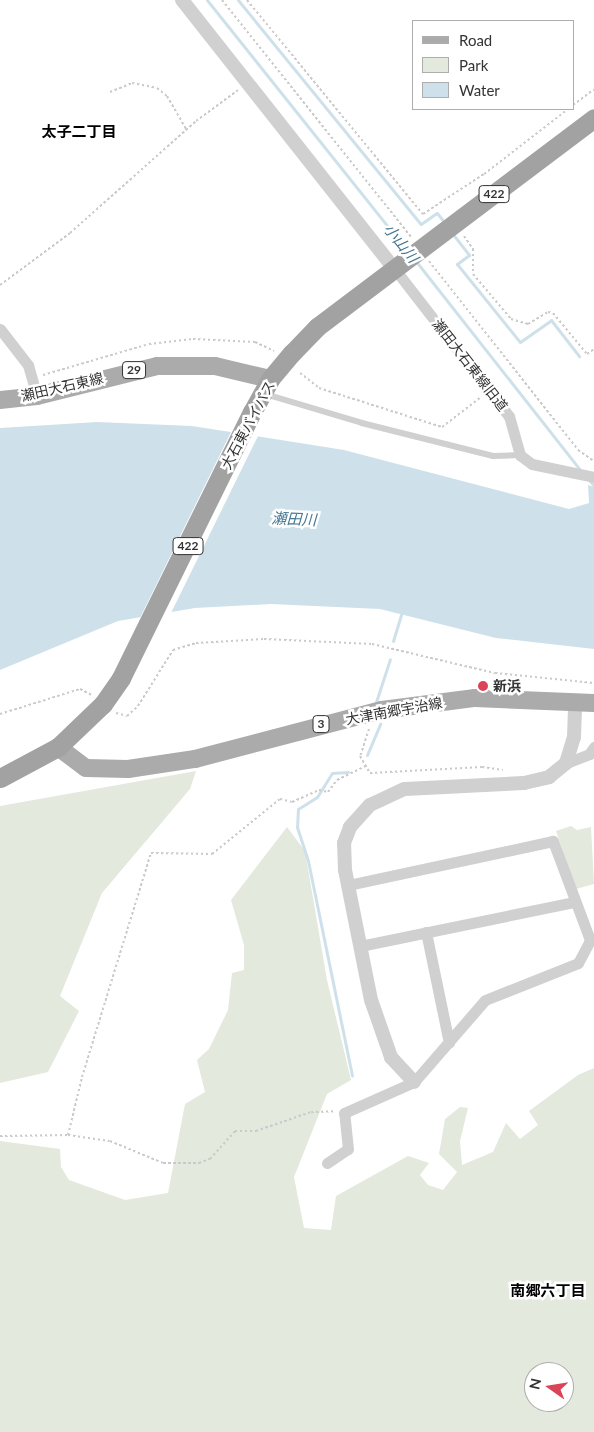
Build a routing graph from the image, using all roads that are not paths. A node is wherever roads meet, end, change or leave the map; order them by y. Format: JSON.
{"nodes":[{"id":1,"x":182,"y":0,"type":"edge"},
{"id":2,"x":594,"y":118,"type":"edge"},
{"id":3,"x":394,"y":268,"type":"junction"},
{"id":4,"x":0,"y":329,"type":"edge"},
{"id":5,"x":266,"y":386,"type":"junction"},
{"id":6,"x":37,"y":396,"type":"junction"},
{"id":7,"x":0,"y":400,"type":"edge"},
{"id":8,"x":520,"y":455,"type":"junction"},
{"id":9,"x":592,"y":476,"type":"edge"},
{"id":10,"x":575,"y":702,"type":"junction"},
{"id":11,"x":594,"y":703,"type":"edge"},
{"id":12,"x":594,"y":746,"type":"edge"},
{"id":13,"x":58,"y":747,"type":"junction"},
{"id":14,"x":566,"y":763,"type":"junction"},
{"id":15,"x":0,"y":778,"type":"edge"},
{"id":16,"x":348,"y":885,"type":"junction"},
{"id":17,"x":574,"y":902,"type":"junction"},
{"id":18,"x":426,"y":932,"type":"junction"},
{"id":19,"x":360,"y":946,"type":"junction"},
{"id":20,"x":449,"y":1043,"type":"junction"},
{"id":21,"x":414,"y":1082,"type":"junction"},
{"id":22,"x":327,"y":1163,"type":"dead end"}],
"edges":[{"from":1,"to":3,"type":"street"},
{"from":2,"to":3,"type":"highway","name":"大石東バイパス","number":"422"},
{"from":3,"to":5,"type":"highway","name":"大石東バイパス","number":"422"},
{"from":3,"to":8,"type":"street","name":"瀬田大石東線旧道"},
{"from":4,"to":6,"type":"street"},
{"from":5,"to":6,"type":"main road","name":"瀬田大石東線","number":"29"},
{"from":5,"to":8,"type":"lane"},
{"from":5,"to":13,"type":"highway","name":"大石東バイパス","number":"422"},
{"from":6,"to":7,"type":"main road","name":"瀬田大石東線","number":"29"},
{"from":8,"to":9,"type":"street"},
{"from":10,"to":11,"type":"main road","name":"大津南郷宇治線","number":"3"},
{"from":10,"to":13,"type":"main road","name":"大津南郷宇治線","number":"3"},
{"from":10,"to":14,"type":"street"},
{"from":12,"to":14,"type":"street"},
{"from":13,"to":15,"type":"highway","number":"422"},
{"from":14,"to":16,"type":"street"},
{"from":16,"to":17,"type":"street"},
{"from":16,"to":19,"type":"street"},
{"from":17,"to":18,"type":"street"},
{"from":17,"to":20,"type":"street"},
{"from":18,"to":19,"type":"street"},
{"from":18,"to":20,"type":"street"},
{"from":19,"to":21,"type":"street"},
{"from":20,"to":21,"type":"street"},
{"from":21,"to":22,"type":"street"}]}
